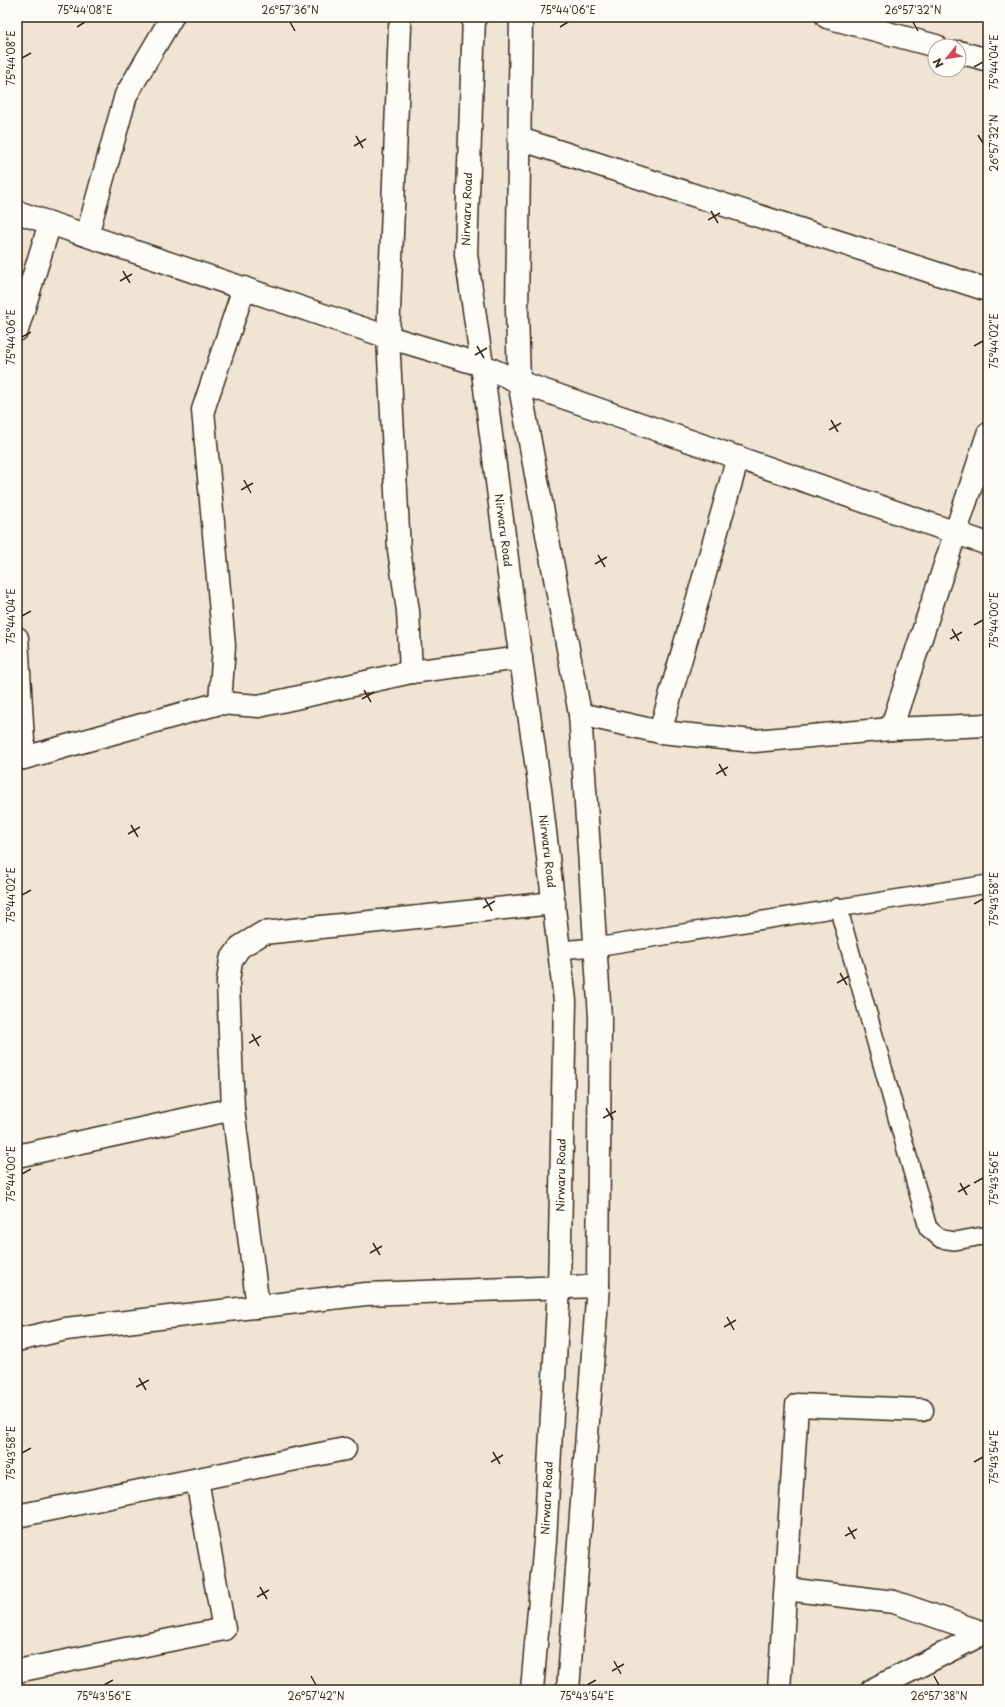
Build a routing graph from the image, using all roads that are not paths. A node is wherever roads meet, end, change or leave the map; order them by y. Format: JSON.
{"nodes":[{"id":1,"x":172,"y":17,"type":"edge"},
{"id":2,"x":474,"y":17,"type":"edge"},
{"id":3,"x":521,"y":17,"type":"edge"},
{"id":4,"x":827,"y":17,"type":"edge"},
{"id":5,"x":400,"y":27,"type":"dead end"},
{"id":6,"x":927,"y":44,"type":"edge"},
{"id":7,"x":967,"y":54,"type":"edge"},
{"id":8,"x":988,"y":60,"type":"edge"},
{"id":9,"x":520,"y":139,"type":"junction"},
{"id":10,"x":17,"y":212,"type":"edge"},
{"id":11,"x":50,"y":223,"type":"junction"},
{"id":12,"x":87,"y":236,"type":"junction"},
{"id":13,"x":244,"y":288,"type":"junction"},
{"id":14,"x":988,"y":290,"type":"edge"},
{"id":15,"x":17,"y":330,"type":"edge"},
{"id":16,"x":388,"y":337,"type":"junction"},
{"id":17,"x":482,"y":365,"type":"junction"},
{"id":18,"x":519,"y":382,"type":"junction"},
{"id":19,"x":988,"y":434,"type":"edge"},
{"id":20,"x":738,"y":457,"type":"junction"},
{"id":21,"x":956,"y":533,"type":"junction"},
{"id":22,"x":988,"y":544,"type":"edge"},
{"id":23,"x":17,"y":638,"type":"edge"},
{"id":24,"x":521,"y":658,"type":"junction"},
{"id":25,"x":411,"y":672,"type":"junction"},
{"id":26,"x":220,"y":703,"type":"junction"},
{"id":27,"x":580,"y":714,"type":"junction"},
{"id":28,"x":988,"y":725,"type":"edge"},
{"id":29,"x":891,"y":729,"type":"junction"},
{"id":30,"x":660,"y":732,"type":"junction"},
{"id":31,"x":21,"y":758,"type":"edge"},
{"id":32,"x":988,"y":884,"type":"edge"},
{"id":33,"x":554,"y":903,"type":"junction"},
{"id":34,"x":838,"y":907,"type":"junction"},
{"id":35,"x":596,"y":947,"type":"junction"},
{"id":36,"x":559,"y":950,"type":"junction"},
{"id":37,"x":233,"y":1109,"type":"junction"},
{"id":38,"x":17,"y":1156,"type":"edge"},
{"id":39,"x":988,"y":1235,"type":"edge"},
{"id":40,"x":598,"y":1286,"type":"junction"},
{"id":41,"x":559,"y":1287,"type":"junction"},
{"id":42,"x":258,"y":1306,"type":"junction"},
{"id":43,"x":17,"y":1340,"type":"edge"},
{"id":44,"x":922,"y":1410,"type":"dead end"},
{"id":45,"x":346,"y":1449,"type":"dead end"},
{"id":46,"x":196,"y":1480,"type":"junction"},
{"id":47,"x":17,"y":1516,"type":"edge"},
{"id":48,"x":786,"y":1589,"type":"junction"},
{"id":49,"x":986,"y":1632,"type":"edge"},
{"id":50,"x":17,"y":1671,"type":"edge"},
{"id":51,"x":532,"y":1690,"type":"edge"},
{"id":52,"x":568,"y":1690,"type":"edge"},
{"id":53,"x":779,"y":1690,"type":"edge"},
{"id":54,"x":872,"y":1690,"type":"edge"}],
"edges":[{"from":1,"to":12,"type":"street"},
{"from":2,"to":17,"type":"street","name":"Nirwaru Road"},
{"from":3,"to":9,"type":"street"},
{"from":4,"to":6,"type":"street"},
{"from":5,"to":16,"type":"street"},
{"from":7,"to":8,"type":"street"},
{"from":9,"to":14,"type":"street"},
{"from":9,"to":18,"type":"street"},
{"from":10,"to":11,"type":"street"},
{"from":11,"to":12,"type":"street"},
{"from":11,"to":15,"type":"street"},
{"from":12,"to":13,"type":"street"},
{"from":13,"to":16,"type":"street"},
{"from":13,"to":26,"type":"street"},
{"from":16,"to":17,"type":"street"},
{"from":16,"to":25,"type":"street"},
{"from":17,"to":18,"type":"street"},
{"from":17,"to":24,"type":"street","name":"Nirwaru Road"},
{"from":18,"to":20,"type":"street"},
{"from":18,"to":27,"type":"street"},
{"from":19,"to":21,"type":"street"},
{"from":20,"to":21,"type":"street"},
{"from":20,"to":30,"type":"street"},
{"from":21,"to":22,"type":"street"},
{"from":21,"to":29,"type":"street"},
{"from":23,"to":31,"type":"street"},
{"from":24,"to":25,"type":"street"},
{"from":24,"to":33,"type":"street","name":"Nirwaru Road"},
{"from":25,"to":26,"type":"street"},
{"from":26,"to":31,"type":"street"},
{"from":27,"to":30,"type":"street"},
{"from":27,"to":35,"type":"street"},
{"from":28,"to":29,"type":"street"},
{"from":29,"to":30,"type":"street"},
{"from":32,"to":34,"type":"lane"},
{"from":33,"to":36,"type":"street","name":"Nirwaru Road"},
{"from":33,"to":37,"type":"street"},
{"from":34,"to":35,"type":"lane"},
{"from":34,"to":39,"type":"lane"},
{"from":35,"to":36,"type":"lane"},
{"from":35,"to":40,"type":"street"},
{"from":36,"to":41,"type":"street","name":"Nirwaru Road"},
{"from":37,"to":38,"type":"street"},
{"from":37,"to":42,"type":"street"},
{"from":40,"to":41,"type":"street"},
{"from":40,"to":52,"type":"street"},
{"from":41,"to":42,"type":"street"},
{"from":41,"to":51,"type":"street","name":"Nirwaru Road"},
{"from":42,"to":43,"type":"street"},
{"from":44,"to":48,"type":"street"},
{"from":45,"to":46,"type":"street"},
{"from":46,"to":47,"type":"street"},
{"from":46,"to":50,"type":"street"},
{"from":48,"to":49,"type":"street"},
{"from":48,"to":53,"type":"street"},
{"from":49,"to":54,"type":"street"}]}
